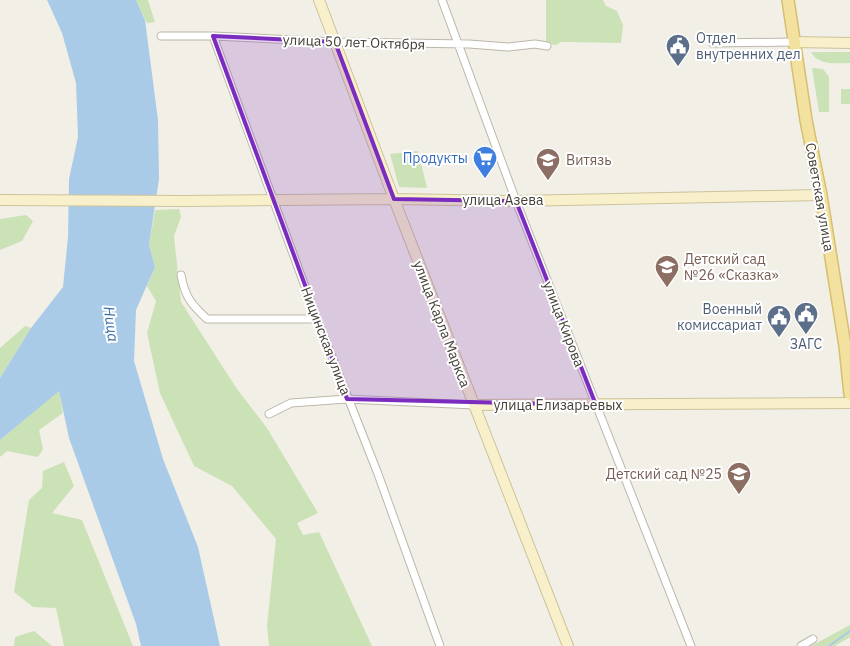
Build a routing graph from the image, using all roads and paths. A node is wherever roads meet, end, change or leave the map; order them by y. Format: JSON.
{"nodes":[{"id":1,"x":319,"y":0,"type":"edge"},
{"id":2,"x":442,"y":0,"type":"edge"},
{"id":3,"x":788,"y":0,"type":"edge"},
{"id":4,"x":161,"y":36,"type":"dead end"},
{"id":5,"x":212,"y":36,"type":"junction"},
{"id":6,"x":335,"y":42,"type":"junction"},
{"id":7,"x":794,"y":42,"type":"junction"},
{"id":8,"x":712,"y":43,"type":"dead end"},
{"id":9,"x":850,"y":43,"type":"edge"},
{"id":10,"x":459,"y":45,"type":"junction"},
{"id":11,"x":547,"y":46,"type":"dead end"},
{"id":12,"x":821,"y":195,"type":"junction"},
{"id":13,"x":273,"y":199,"type":"junction"},
{"id":14,"x":394,"y":199,"type":"junction"},
{"id":15,"x":0,"y":200,"type":"edge"},
{"id":16,"x":516,"y":200,"type":"junction"},
{"id":17,"x":180,"y":275,"type":"dead end"},
{"id":18,"x":317,"y":319,"type":"junction"},
{"id":19,"x":850,"y":394,"type":"edge"},
{"id":20,"x":347,"y":399,"type":"junction"},
{"id":21,"x":850,"y":403,"type":"edge"},
{"id":22,"x":474,"y":405,"type":"junction"},
{"id":23,"x":596,"y":405,"type":"junction"},
{"id":24,"x":269,"y":414,"type":"dead end"},
{"id":25,"x":813,"y":639,"type":"dead end"},
{"id":26,"x":440,"y":646,"type":"edge"},
{"id":27,"x":568,"y":646,"type":"edge"},
{"id":28,"x":691,"y":646,"type":"edge"},
{"id":29,"x":801,"y":646,"type":"edge"}],
"edges":[{"from":1,"to":6,"type":"street","name":"улица Карла Маркса"},
{"from":2,"to":10,"type":"street","name":"улица Кирова"},
{"from":3,"to":7,"type":"main road","name":"Советская улица"},
{"from":4,"to":5,"type":"street","name":"улица 50 лет Октября"},
{"from":5,"to":6,"type":"street","name":"улица 50 лет Октября"},
{"from":5,"to":13,"type":"street","name":"Ницинская улица"},
{"from":6,"to":10,"type":"street","name":"улица 50 лет Октября"},
{"from":6,"to":14,"type":"street","name":"улица Карла Маркса"},
{"from":7,"to":8,"type":"street"},
{"from":7,"to":9,"type":"street"},
{"from":7,"to":12,"type":"main road","name":"Советская улица"},
{"from":10,"to":11,"type":"street","name":"улица 50 лет Октября"},
{"from":10,"to":16,"type":"street","name":"улица Кирова"},
{"from":12,"to":16,"type":"street","name":"улица Азева"},
{"from":12,"to":19,"type":"main road","name":"Советская улица"},
{"from":13,"to":14,"type":"street","name":"улица Азева"},
{"from":13,"to":15,"type":"street","name":"улица Азева"},
{"from":13,"to":18,"type":"street","name":"Ницинская улица"},
{"from":14,"to":16,"type":"street","name":"улица Азева"},
{"from":14,"to":22,"type":"street","name":"улица Карла Маркса"},
{"from":16,"to":23,"type":"street","name":"улица Кирова"},
{"from":17,"to":18,"type":"street"},
{"from":18,"to":20,"type":"street","name":"Ницинская улица"},
{"from":20,"to":22,"type":"street","name":"улица Елизарьевых"},
{"from":20,"to":24,"type":"street","name":"улица Елизарьевых"},
{"from":20,"to":26,"type":"street","name":"Ницинская улица"},
{"from":21,"to":23,"type":"street","name":"улица Елизарьевых"},
{"from":22,"to":23,"type":"street","name":"улица Елизарьевых"},
{"from":22,"to":27,"type":"street","name":"улица Карла Маркса"},
{"from":23,"to":28,"type":"street","name":"улица Кирова"},
{"from":25,"to":29,"type":"street"}]}
